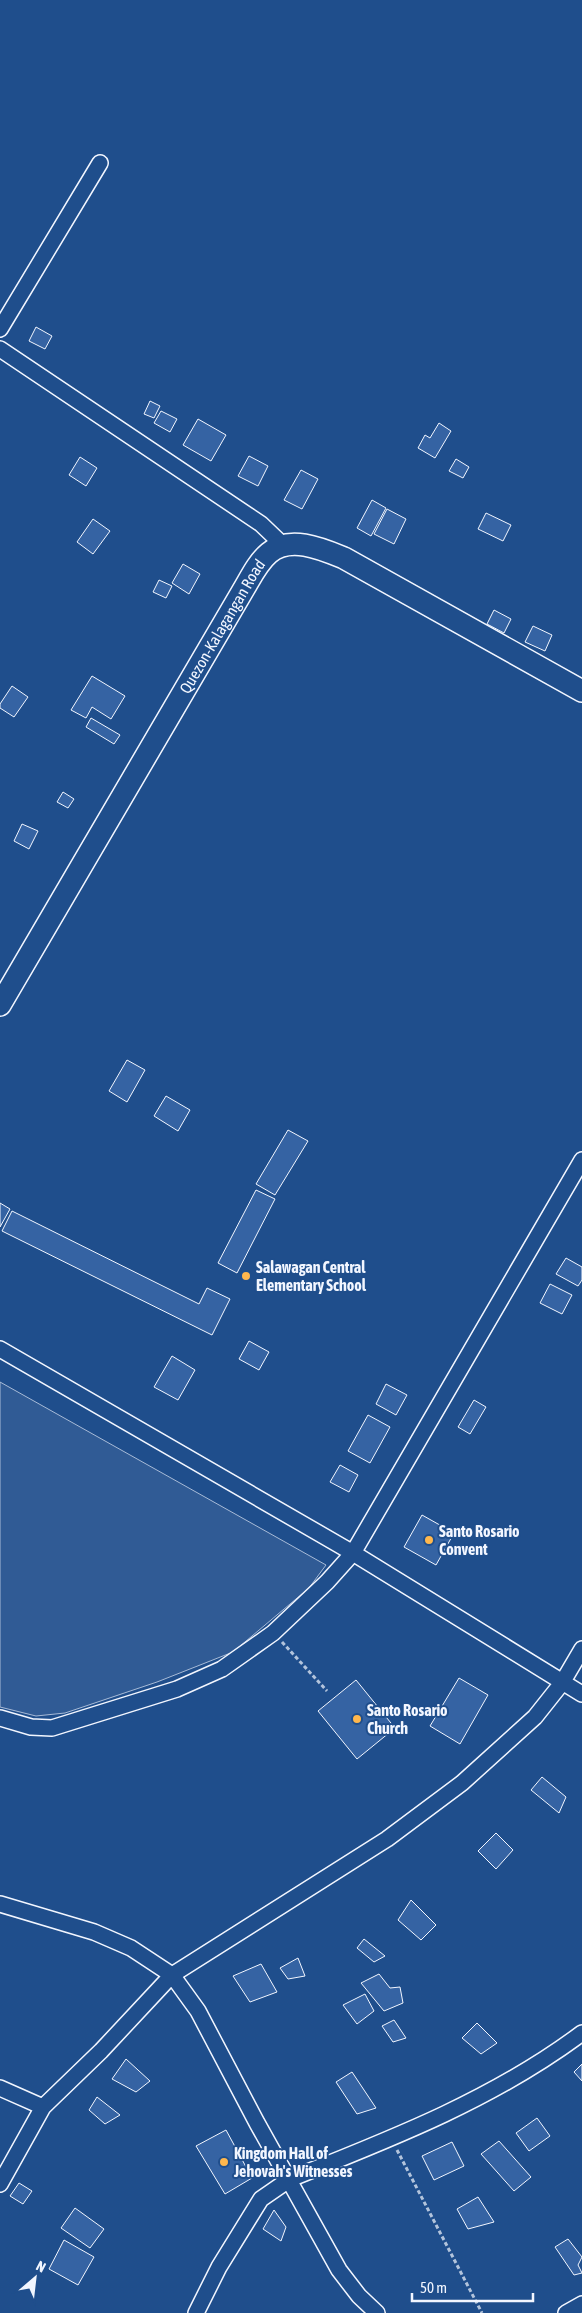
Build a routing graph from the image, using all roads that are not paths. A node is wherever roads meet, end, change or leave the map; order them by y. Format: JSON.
{"nodes":[{"id":1,"x":100,"y":163,"type":"dead end"},
{"id":2,"x":0,"y":329,"type":"edge"},
{"id":3,"x":0,"y":348,"type":"edge"},
{"id":4,"x":284,"y":546,"type":"junction"},
{"id":5,"x":582,"y":691,"type":"edge"},
{"id":6,"x":0,"y":1005,"type":"edge"},
{"id":7,"x":582,"y":1160,"type":"edge"},
{"id":8,"x":0,"y":1349,"type":"edge"},
{"id":9,"x":353,"y":1553,"type":"junction"},
{"id":10,"x":582,"y":1649,"type":"edge"},
{"id":11,"x":562,"y":1683,"type":"junction"},
{"id":12,"x":582,"y":1694,"type":"edge"},
{"id":13,"x":0,"y":1718,"type":"edge"},
{"id":14,"x":0,"y":1904,"type":"edge"},
{"id":15,"x":172,"y":1975,"type":"junction"},
{"id":16,"x":582,"y":2033,"type":"edge"},
{"id":17,"x":0,"y":2088,"type":"edge"},
{"id":18,"x":43,"y":2107,"type":"junction"},
{"id":19,"x":290,"y":2179,"type":"junction"},
{"id":20,"x":0,"y":2184,"type":"edge"},
{"id":21,"x":582,"y":2304,"type":"edge"},
{"id":22,"x":196,"y":2313,"type":"edge"},
{"id":23,"x":378,"y":2313,"type":"edge"},
{"id":24,"x":566,"y":2313,"type":"edge"}],
"edges":[{"from":1,"to":2,"type":"street"},
{"from":3,"to":4,"type":"street"},
{"from":4,"to":5,"type":"main road"},
{"from":4,"to":6,"type":"main road","name":"Quezon-Kalagangan Road"},
{"from":7,"to":9,"type":"street"},
{"from":8,"to":9,"type":"street"},
{"from":9,"to":11,"type":"street"},
{"from":9,"to":13,"type":"street"},
{"from":10,"to":11,"type":"street"},
{"from":11,"to":12,"type":"street"},
{"from":11,"to":15,"type":"street"},
{"from":14,"to":15,"type":"street"},
{"from":15,"to":18,"type":"street"},
{"from":15,"to":19,"type":"street"},
{"from":16,"to":19,"type":"street"},
{"from":17,"to":18,"type":"street"},
{"from":18,"to":20,"type":"street"},
{"from":19,"to":22,"type":"street"},
{"from":19,"to":23,"type":"street"},
{"from":21,"to":24,"type":"street"}]}
